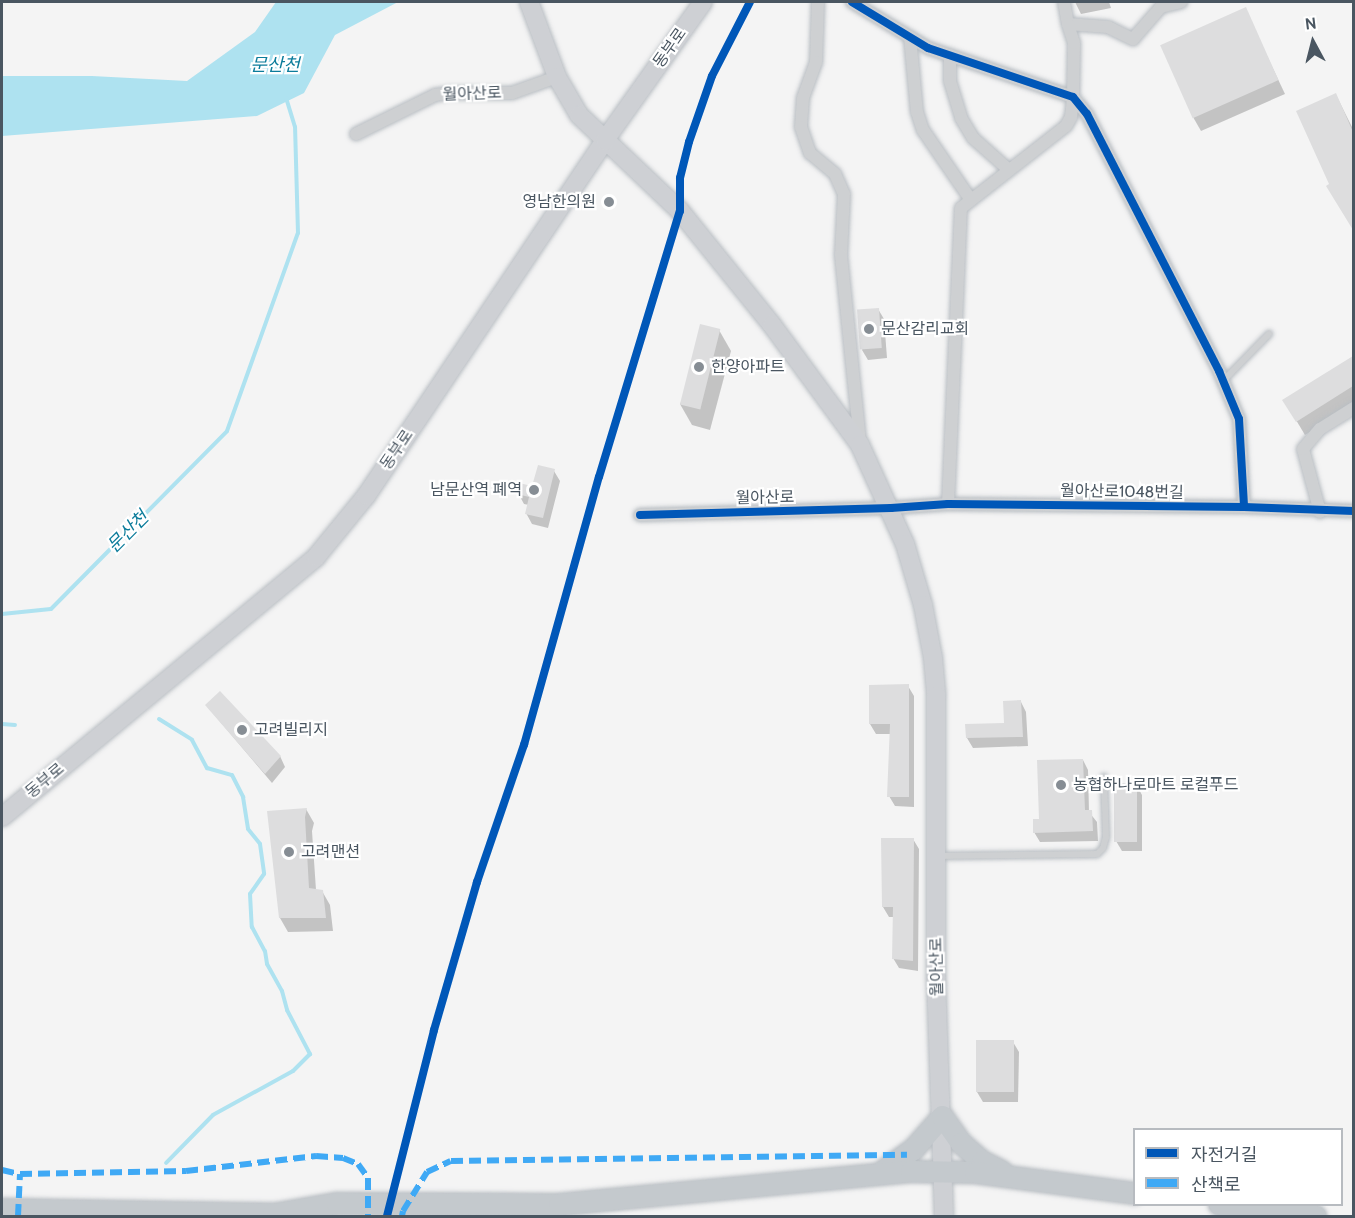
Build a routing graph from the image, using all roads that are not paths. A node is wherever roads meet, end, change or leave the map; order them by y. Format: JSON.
{"nodes":[{"id":1,"x":529,"y":2,"type":"edge"},
{"id":2,"x":703,"y":2,"type":"edge"},
{"id":3,"x":818,"y":2,"type":"edge"},
{"id":4,"x":852,"y":2,"type":"edge"},
{"id":5,"x":1064,"y":2,"type":"edge"},
{"id":6,"x":1181,"y":2,"type":"edge"},
{"id":7,"x":1068,"y":24,"type":"junction"},
{"id":8,"x":910,"y":37,"type":"junction"},
{"id":9,"x":950,"y":55,"type":"junction"},
{"id":10,"x":558,"y":77,"type":"junction"},
{"id":11,"x":1073,"y":97,"type":"junction"},
{"id":12,"x":356,"y":134,"type":"dead end"},
{"id":13,"x":605,"y":140,"type":"junction"},
{"id":14,"x":1009,"y":170,"type":"junction"},
{"id":15,"x":970,"y":200,"type":"junction"},
{"id":16,"x":1269,"y":334,"type":"dead end"},
{"id":17,"x":1223,"y":382,"type":"junction"},
{"id":18,"x":1353,"y":408,"type":"edge"},
{"id":19,"x":860,"y":445,"type":"junction"},
{"id":20,"x":948,"y":504,"type":"junction"},
{"id":21,"x":1244,"y":507,"type":"junction"},
{"id":22,"x":891,"y":508,"type":"junction"},
{"id":23,"x":1353,"y":511,"type":"edge"},
{"id":24,"x":1320,"y":512,"type":"junction"},
{"id":25,"x":640,"y":515,"type":"dead end"},
{"id":26,"x":1104,"y":777,"type":"dead end"},
{"id":27,"x":2,"y":817,"type":"edge"},
{"id":28,"x":936,"y":856,"type":"junction"},
{"id":29,"x":942,"y":1116,"type":"junction"},
{"id":30,"x":943,"y":1171,"type":"junction"},
{"id":31,"x":877,"y":1174,"type":"junction"},
{"id":32,"x":1022,"y":1178,"type":"junction"},
{"id":33,"x":1133,"y":1193,"type":"edge"},
{"id":34,"x":1235,"y":1206,"type":"edge"},
{"id":35,"x":2,"y":1209,"type":"edge"},
{"id":36,"x":452,"y":1210,"type":"junction"},
{"id":37,"x":533,"y":1216,"type":"edge"},
{"id":38,"x":944,"y":1216,"type":"edge"},
{"id":39,"x":1315,"y":1216,"type":"edge"}],
"edges":[{"from":1,"to":10,"type":"main road","name":"월아산로"},
{"from":2,"to":13,"type":"main road","name":"동부로"},
{"from":3,"to":19,"type":"street"},
{"from":4,"to":8,"type":"street"},
{"from":5,"to":7,"type":"street"},
{"from":6,"to":7,"type":"street"},
{"from":7,"to":11,"type":"street"},
{"from":8,"to":9,"type":"street"},
{"from":8,"to":15,"type":"street"},
{"from":9,"to":11,"type":"street"},
{"from":9,"to":14,"type":"street"},
{"from":10,"to":12,"type":"street","name":"월아산로"},
{"from":10,"to":13,"type":"main road","name":"월아산로"},
{"from":11,"to":14,"type":"street"},
{"from":11,"to":17,"type":"street"},
{"from":13,"to":19,"type":"main road","name":"월아산로"},
{"from":13,"to":27,"type":"main road","name":"동부로"},
{"from":14,"to":15,"type":"street"},
{"from":15,"to":20,"type":"street"},
{"from":16,"to":17,"type":"lane"},
{"from":17,"to":21,"type":"street"},
{"from":18,"to":24,"type":"street"},
{"from":19,"to":22,"type":"main road","name":"월아산로"},
{"from":20,"to":21,"type":"street","name":"월아산로1048번길"},
{"from":20,"to":22,"type":"street","name":"월아산로1048번길"},
{"from":21,"to":24,"type":"street","name":"월아산로1048번길"},
{"from":22,"to":25,"type":"street","name":"월아산로"},
{"from":22,"to":28,"type":"main road","name":"월아산로"},
{"from":23,"to":24,"type":"street","name":"월아산로1048번길"},
{"from":26,"to":28,"type":"lane"},
{"from":28,"to":29,"type":"main road","name":"월아산로"},
{"from":29,"to":30,"type":"main road","name":"월아산로"},
{"from":29,"to":31,"type":"highway"},
{"from":29,"to":32,"type":"highway"},
{"from":30,"to":31,"type":"highway"},
{"from":30,"to":32,"type":"highway"},
{"from":30,"to":38,"type":"main road","name":"월아산로"},
{"from":31,"to":36,"type":"highway"},
{"from":32,"to":33,"type":"highway"},
{"from":34,"to":39,"type":"highway"},
{"from":35,"to":36,"type":"highway"},
{"from":36,"to":37,"type":"highway"}]}
